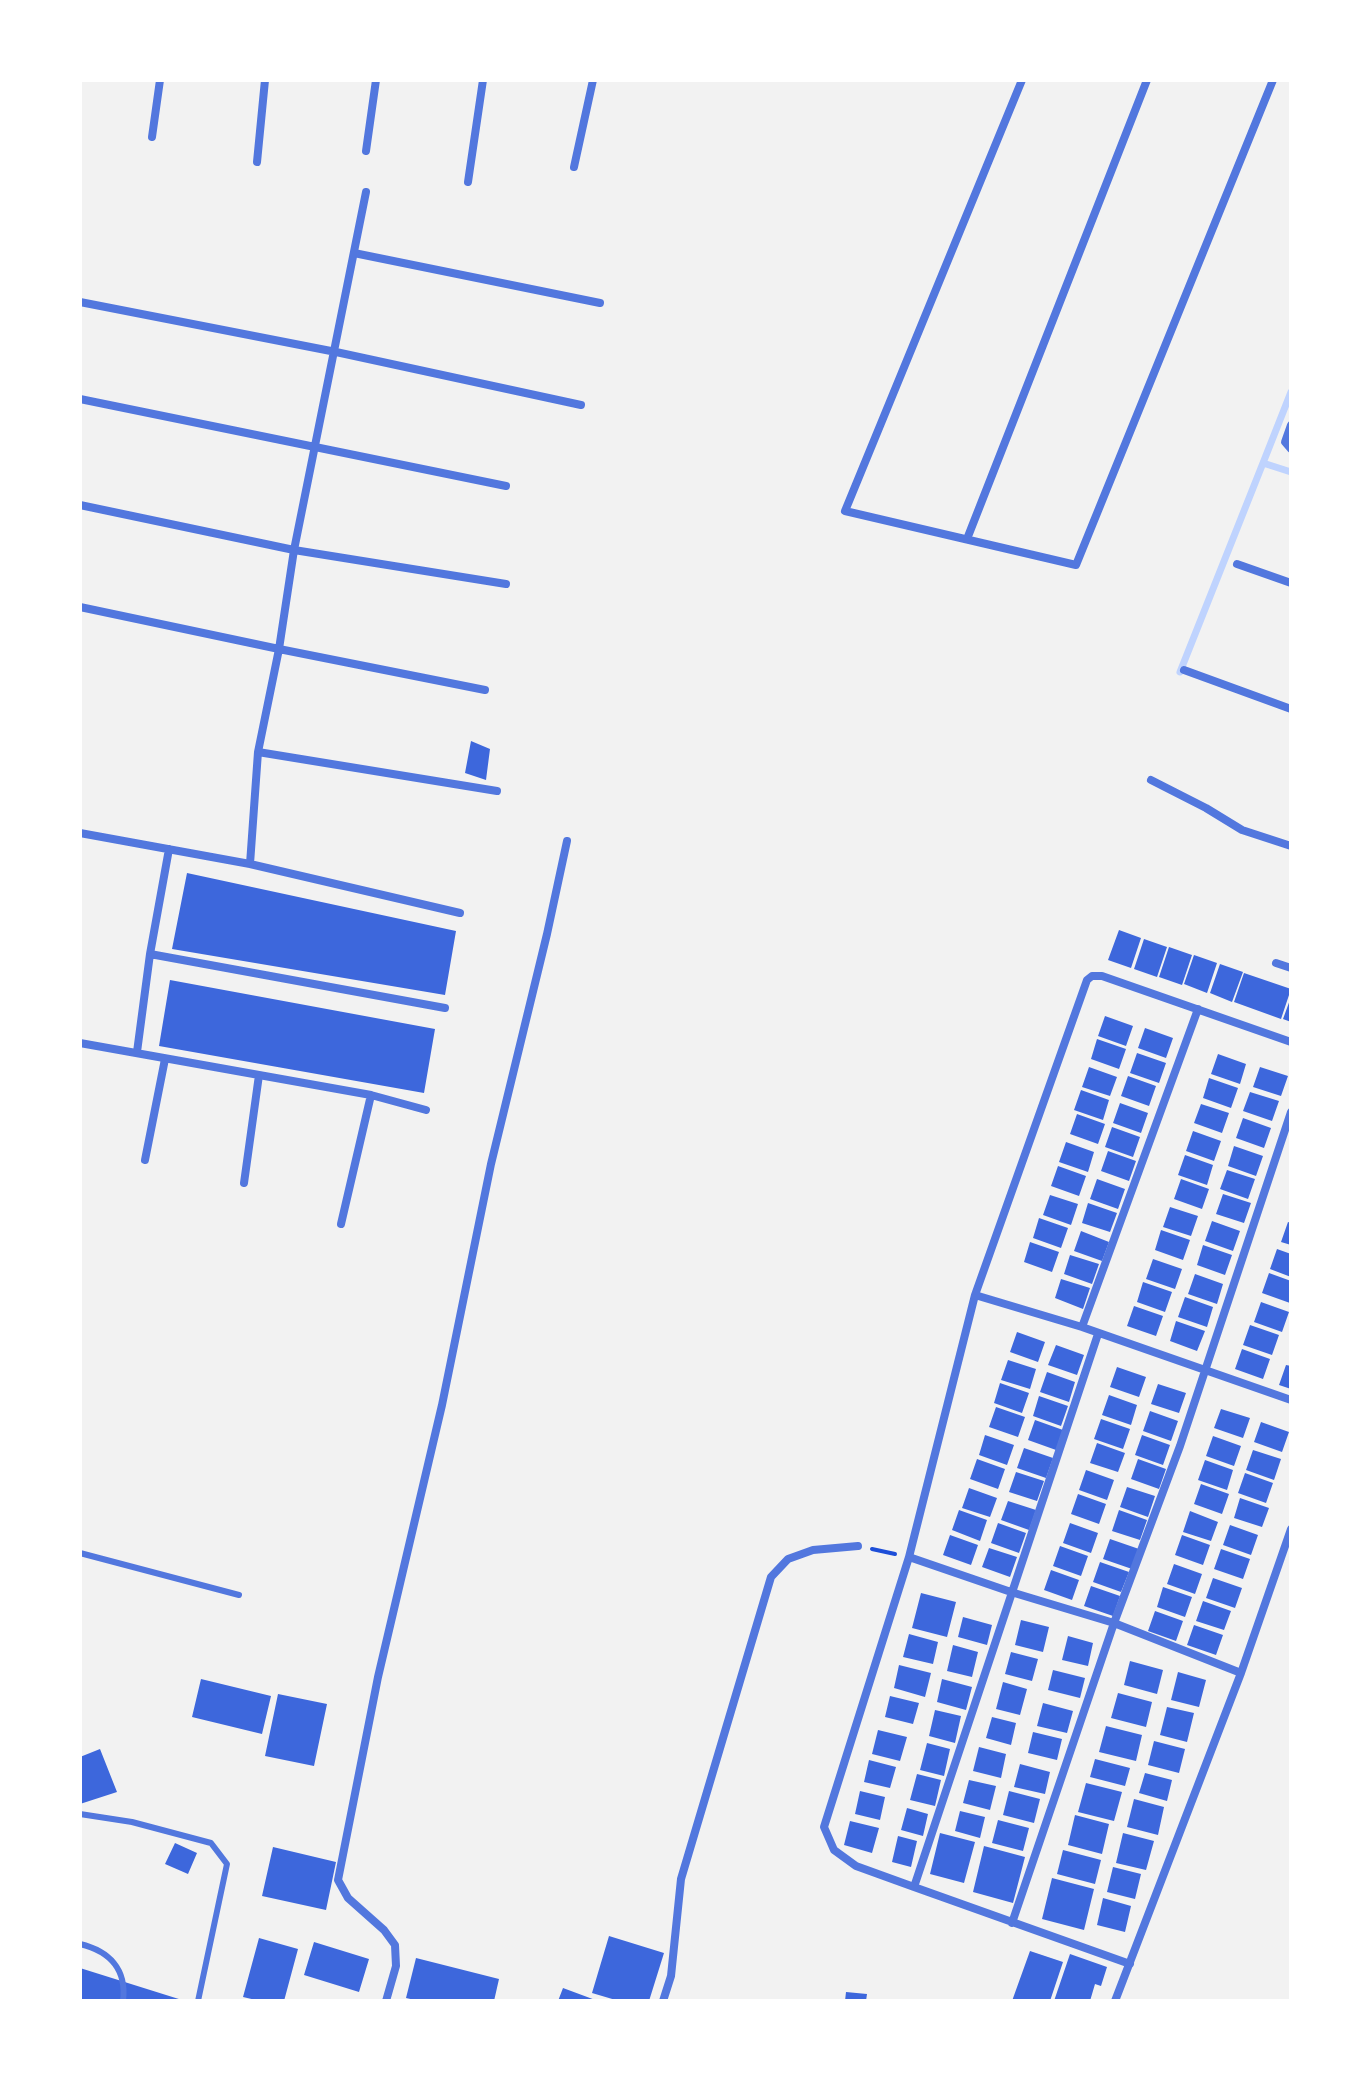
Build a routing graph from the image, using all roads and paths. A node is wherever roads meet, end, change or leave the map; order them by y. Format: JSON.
{"nodes":[{"id":1,"x":160,"y":80,"type":"edge"},
{"id":2,"x":265,"y":80,"type":"edge"},
{"id":3,"x":376,"y":80,"type":"edge"},
{"id":4,"x":483,"y":80,"type":"edge"},
{"id":5,"x":593,"y":80,"type":"edge"},
{"id":6,"x":1022,"y":80,"type":"edge"},
{"id":7,"x":1147,"y":80,"type":"edge"},
{"id":8,"x":1273,"y":80,"type":"edge"},
{"id":9,"x":152,"y":137,"type":"dead end"},
{"id":10,"x":366,"y":151,"type":"dead end"},
{"id":11,"x":257,"y":162,"type":"dead end"},
{"id":12,"x":574,"y":167,"type":"dead end"},
{"id":13,"x":468,"y":182,"type":"dead end"},
{"id":14,"x":366,"y":192,"type":"dead end"},
{"id":15,"x":354,"y":253,"type":"junction"},
{"id":16,"x":80,"y":302,"type":"edge"},
{"id":17,"x":600,"y":303,"type":"dead end"},
{"id":18,"x":336,"y":352,"type":"junction"},
{"id":19,"x":80,"y":399,"type":"edge"},
{"id":20,"x":581,"y":405,"type":"dead end"},
{"id":21,"x":1291,"y":426,"type":"edge"},
{"id":22,"x":313,"y":446,"type":"junction"},
{"id":23,"x":1291,"y":449,"type":"edge"},
{"id":24,"x":506,"y":486,"type":"dead end"},
{"id":25,"x":80,"y":505,"type":"edge"},
{"id":26,"x":967,"y":539,"type":"junction"},
{"id":27,"x":294,"y":550,"type":"junction"},
{"id":28,"x":1237,"y":564,"type":"dead end"},
{"id":29,"x":1291,"y":583,"type":"edge"},
{"id":30,"x":506,"y":584,"type":"dead end"},
{"id":31,"x":80,"y":607,"type":"edge"},
{"id":32,"x":279,"y":649,"type":"junction"},
{"id":33,"x":1184,"y":670,"type":"dead end"},
{"id":34,"x":485,"y":690,"type":"dead end"},
{"id":35,"x":1291,"y":709,"type":"edge"},
{"id":36,"x":258,"y":752,"type":"junction"},
{"id":37,"x":1151,"y":780,"type":"dead end"},
{"id":38,"x":497,"y":791,"type":"dead end"},
{"id":39,"x":80,"y":833,"type":"edge"},
{"id":40,"x":567,"y":841,"type":"dead end"},
{"id":41,"x":1291,"y":846,"type":"edge"},
{"id":42,"x":169,"y":849,"type":"junction"},
{"id":43,"x":250,"y":864,"type":"junction"},
{"id":44,"x":460,"y":913,"type":"dead end"},
{"id":45,"x":150,"y":954,"type":"junction"},
{"id":46,"x":1276,"y":963,"type":"dead end"},
{"id":47,"x":1291,"y":968,"type":"edge"},
{"id":48,"x":445,"y":1008,"type":"dead end"},
{"id":49,"x":1198,"y":1009,"type":"junction"},
{"id":50,"x":1291,"y":1042,"type":"edge"},
{"id":51,"x":80,"y":1043,"type":"edge"},
{"id":52,"x":137,"y":1052,"type":"junction"},
{"id":53,"x":165,"y":1059,"type":"junction"},
{"id":54,"x":259,"y":1075,"type":"junction"},
{"id":55,"x":371,"y":1095,"type":"junction"},
{"id":56,"x":426,"y":1110,"type":"dead end"},
{"id":57,"x":1291,"y":1112,"type":"edge"},
{"id":58,"x":145,"y":1160,"type":"dead end"},
{"id":59,"x":244,"y":1183,"type":"dead end"},
{"id":60,"x":341,"y":1224,"type":"dead end"},
{"id":61,"x":975,"y":1295,"type":"junction"},
{"id":62,"x":1082,"y":1327,"type":"junction"},
{"id":63,"x":1098,"y":1334,"type":"junction"},
{"id":64,"x":1203,"y":1371,"type":"junction"},
{"id":65,"x":1291,"y":1400,"type":"edge"},
{"id":66,"x":1291,"y":1529,"type":"edge"},
{"id":67,"x":858,"y":1546,"type":"joint"},
{"id":68,"x":80,"y":1553,"type":"edge"},
{"id":69,"x":909,"y":1557,"type":"junction"},
{"id":70,"x":1011,"y":1592,"type":"junction"},
{"id":71,"x":239,"y":1595,"type":"dead end"},
{"id":72,"x":1114,"y":1623,"type":"junction"},
{"id":73,"x":1241,"y":1673,"type":"junction"},
{"id":74,"x":80,"y":1814,"type":"edge"},
{"id":75,"x":914,"y":1887,"type":"junction"},
{"id":76,"x":1012,"y":1923,"type":"junction"},
{"id":77,"x":80,"y":1944,"type":"edge"},
{"id":78,"x":1130,"y":1964,"type":"junction"},
{"id":79,"x":123,"y":2001,"type":"edge"},
{"id":80,"x":198,"y":2001,"type":"edge"},
{"id":81,"x":386,"y":2001,"type":"edge"},
{"id":82,"x":663,"y":2001,"type":"edge"},
{"id":83,"x":1115,"y":2001,"type":"edge"}],
"edges":[{"from":1,"to":9,"type":"street"},
{"from":2,"to":11,"type":"street"},
{"from":3,"to":10,"type":"street"},
{"from":4,"to":13,"type":"street"},
{"from":5,"to":12,"type":"street"},
{"from":6,"to":26,"type":"street"},
{"from":7,"to":26,"type":"street"},
{"from":8,"to":26,"type":"street"},
{"from":14,"to":15,"type":"street"},
{"from":15,"to":17,"type":"street"},
{"from":15,"to":18,"type":"street"},
{"from":16,"to":18,"type":"street"},
{"from":18,"to":20,"type":"street"},
{"from":18,"to":22,"type":"street"},
{"from":19,"to":22,"type":"street"},
{"from":21,"to":23,"type":"street"},
{"from":22,"to":24,"type":"street"},
{"from":22,"to":27,"type":"street"},
{"from":25,"to":27,"type":"street"},
{"from":27,"to":30,"type":"street"},
{"from":27,"to":32,"type":"street"},
{"from":28,"to":29,"type":"street"},
{"from":31,"to":32,"type":"street"},
{"from":32,"to":34,"type":"street"},
{"from":32,"to":36,"type":"street"},
{"from":33,"to":35,"type":"street"},
{"from":36,"to":38,"type":"street"},
{"from":36,"to":43,"type":"street"},
{"from":37,"to":41,"type":"street"},
{"from":39,"to":42,"type":"street"},
{"from":40,"to":81,"type":"street"},
{"from":42,"to":43,"type":"street"},
{"from":42,"to":45,"type":"street"},
{"from":43,"to":44,"type":"street"},
{"from":45,"to":48,"type":"street"},
{"from":45,"to":52,"type":"street"},
{"from":46,"to":47,"type":"street"},
{"from":49,"to":50,"type":"street"},
{"from":49,"to":61,"type":"street"},
{"from":49,"to":62,"type":"street"},
{"from":51,"to":52,"type":"street"},
{"from":52,"to":53,"type":"street"},
{"from":53,"to":54,"type":"street"},
{"from":53,"to":58,"type":"street"},
{"from":54,"to":55,"type":"street"},
{"from":54,"to":59,"type":"street"},
{"from":55,"to":56,"type":"street"},
{"from":55,"to":60,"type":"street"},
{"from":57,"to":64,"type":"street"},
{"from":61,"to":62,"type":"street"},
{"from":61,"to":69,"type":"street"},
{"from":62,"to":63,"type":"street"},
{"from":63,"to":64,"type":"street"},
{"from":63,"to":70,"type":"street"},
{"from":64,"to":65,"type":"street"},
{"from":64,"to":72,"type":"street"},
{"from":66,"to":73,"type":"street"},
{"from":67,"to":69,"type":"path"},
{"from":67,"to":82,"type":"street"},
{"from":68,"to":71,"type":"lane"},
{"from":69,"to":70,"type":"street"},
{"from":69,"to":75,"type":"street"},
{"from":70,"to":72,"type":"street"},
{"from":70,"to":75,"type":"street"},
{"from":72,"to":73,"type":"street"},
{"from":72,"to":76,"type":"street"},
{"from":73,"to":78,"type":"street"},
{"from":74,"to":80,"type":"lane"},
{"from":75,"to":76,"type":"street"},
{"from":76,"to":78,"type":"street"},
{"from":77,"to":79,"type":"lane"},
{"from":78,"to":83,"type":"street"}]}
